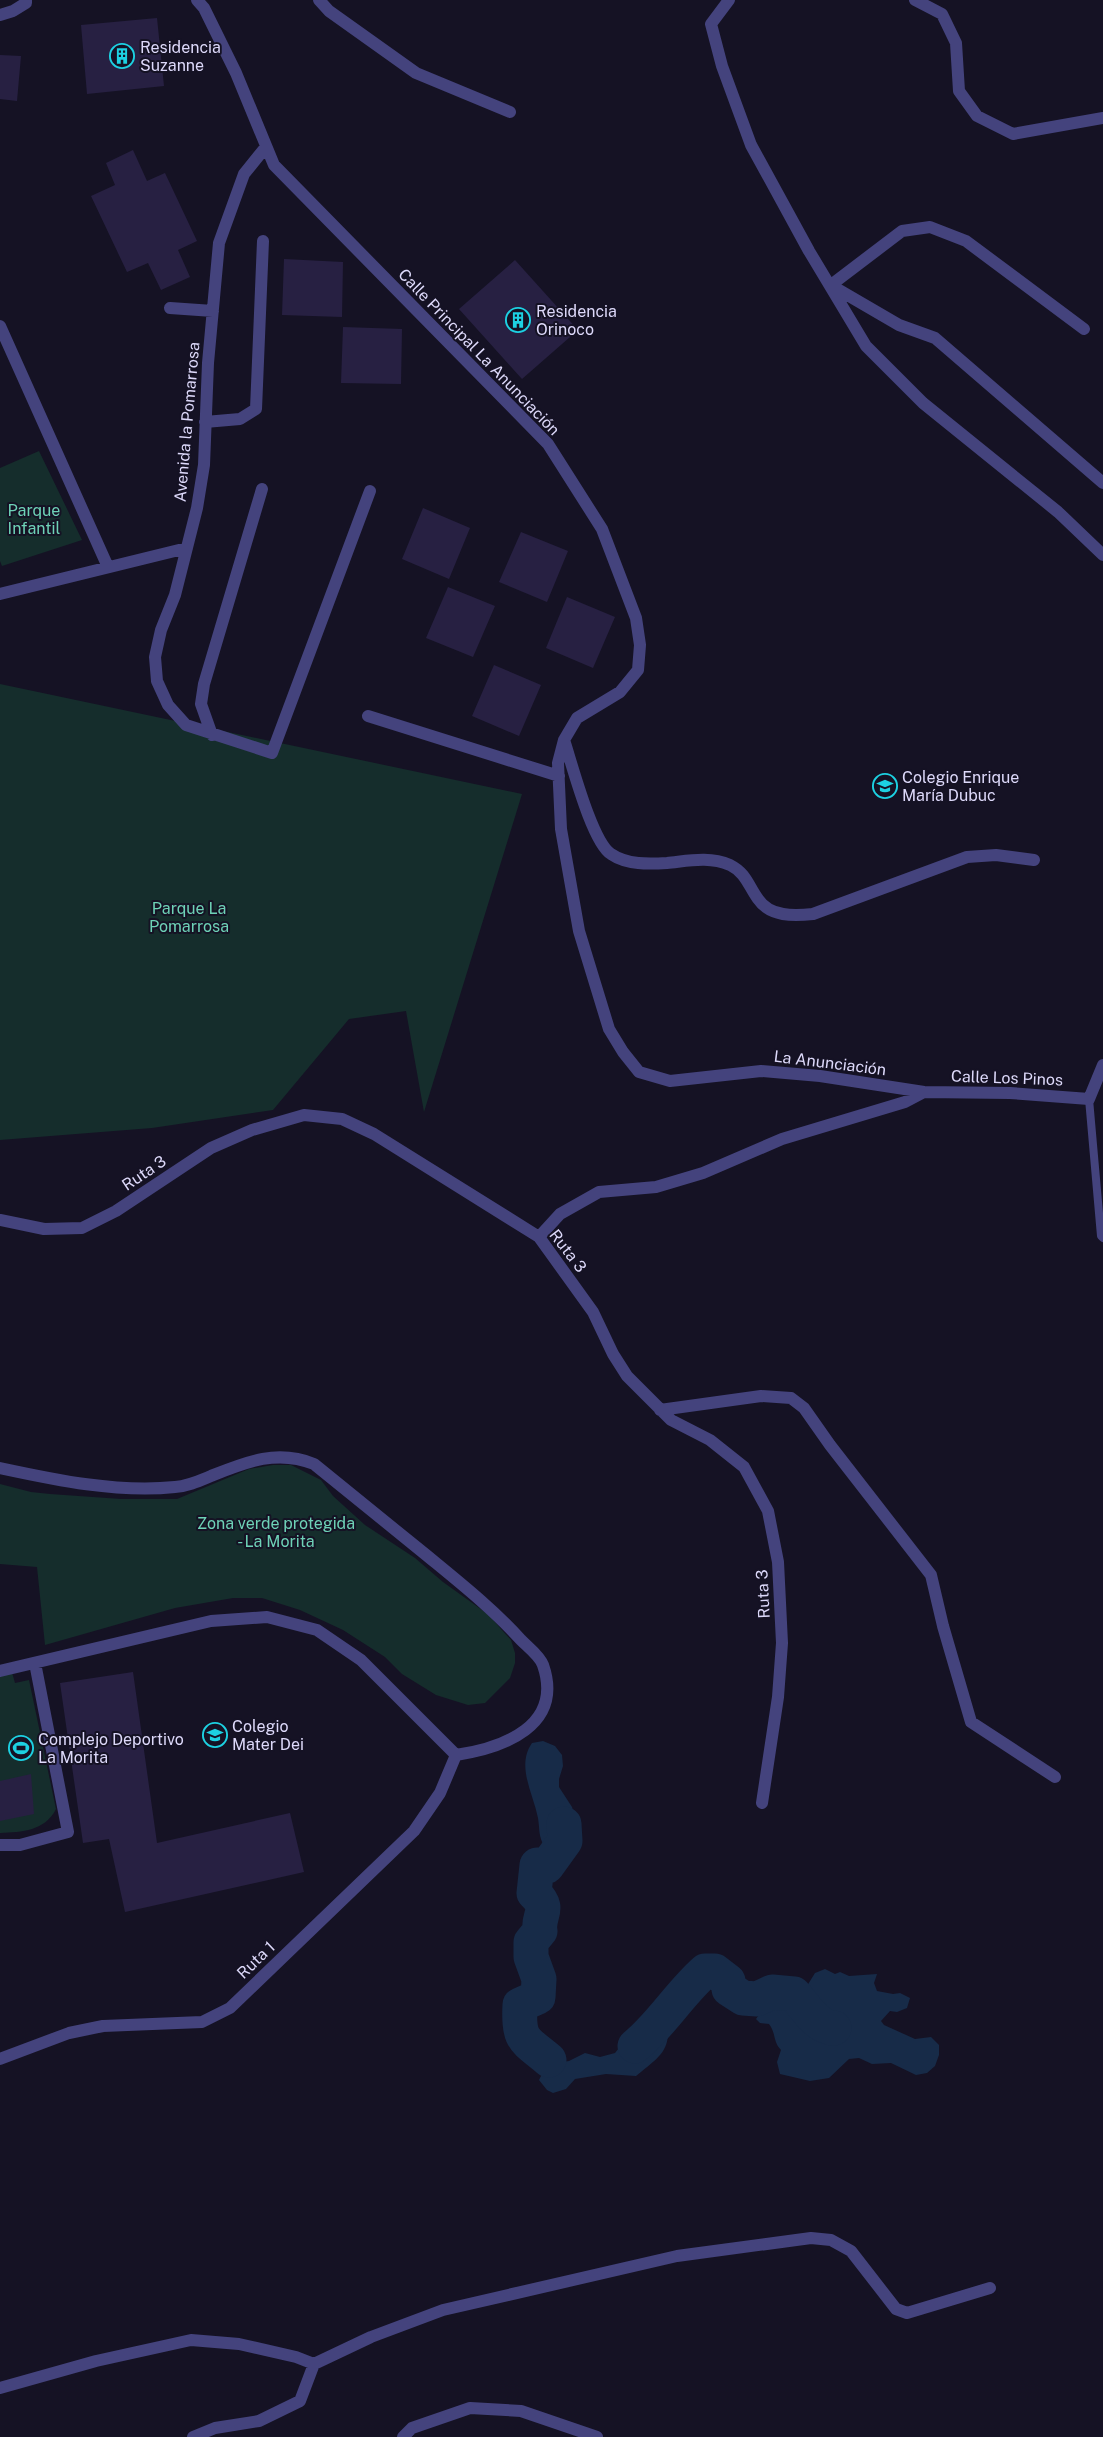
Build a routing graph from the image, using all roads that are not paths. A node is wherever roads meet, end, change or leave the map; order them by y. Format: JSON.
{"nodes":[{"id":1,"x":26,"y":0,"type":"edge"},
{"id":2,"x":197,"y":0,"type":"edge"},
{"id":3,"x":319,"y":0,"type":"edge"},
{"id":4,"x":729,"y":0,"type":"edge"},
{"id":5,"x":916,"y":0,"type":"edge"},
{"id":6,"x":0,"y":15,"type":"edge"},
{"id":7,"x":510,"y":112,"type":"dead end"},
{"id":8,"x":1103,"y":118,"type":"edge"},
{"id":9,"x":265,"y":148,"type":"junction"},
{"id":10,"x":263,"y":241,"type":"dead end"},
{"id":11,"x":831,"y":285,"type":"junction"},
{"id":12,"x":170,"y":308,"type":"dead end"},
{"id":13,"x":213,"y":311,"type":"junction"},
{"id":14,"x":0,"y":326,"type":"edge"},
{"id":15,"x":1084,"y":330,"type":"dead end"},
{"id":16,"x":205,"y":422,"type":"junction"},
{"id":17,"x":1103,"y":483,"type":"edge"},
{"id":18,"x":262,"y":489,"type":"dead end"},
{"id":19,"x":370,"y":490,"type":"dead end"},
{"id":20,"x":187,"y":548,"type":"junction"},
{"id":21,"x":1103,"y":555,"type":"edge"},
{"id":22,"x":108,"y":567,"type":"junction"},
{"id":23,"x":0,"y":594,"type":"edge"},
{"id":24,"x":368,"y":716,"type":"dead end"},
{"id":25,"x":212,"y":734,"type":"junction"},
{"id":26,"x":564,"y":740,"type":"junction"},
{"id":27,"x":559,"y":776,"type":"junction"},
{"id":28,"x":1034,"y":860,"type":"dead end"},
{"id":29,"x":623,"y":1052,"type":"joint"},
{"id":30,"x":1103,"y":1065,"type":"edge"},
{"id":31,"x":924,"y":1092,"type":"junction"},
{"id":32,"x":1089,"y":1099,"type":"junction"},
{"id":33,"x":0,"y":1220,"type":"edge"},
{"id":34,"x":539,"y":1237,"type":"junction"},
{"id":35,"x":1103,"y":1238,"type":"edge"},
{"id":36,"x":660,"y":1410,"type":"junction"},
{"id":37,"x":0,"y":1468,"type":"edge"},
{"id":38,"x":36,"y":1663,"type":"junction"},
{"id":39,"x":0,"y":1671,"type":"edge"},
{"id":40,"x":456,"y":1755,"type":"junction"},
{"id":41,"x":1055,"y":1778,"type":"dead end"},
{"id":42,"x":762,"y":1803,"type":"dead end"},
{"id":43,"x":0,"y":1845,"type":"edge"},
{"id":44,"x":0,"y":2059,"type":"edge"},
{"id":45,"x":990,"y":2288,"type":"dead end"},
{"id":46,"x":314,"y":2364,"type":"junction"},
{"id":47,"x":0,"y":2388,"type":"edge"},
{"id":48,"x":193,"y":2437,"type":"edge"},
{"id":49,"x":403,"y":2437,"type":"edge"},
{"id":50,"x":597,"y":2437,"type":"edge"}],
"edges":[{"from":1,"to":6,"type":"street"},
{"from":2,"to":9,"type":"street","name":"Calle Principal La Anunciación"},
{"from":3,"to":7,"type":"street"},
{"from":4,"to":11,"type":"street"},
{"from":5,"to":8,"type":"street"},
{"from":9,"to":13,"type":"street","name":"Avenida la Pomarrosa"},
{"from":9,"to":26,"type":"street","name":"Calle Principal La Anunciación"},
{"from":10,"to":16,"type":"street"},
{"from":11,"to":15,"type":"street"},
{"from":11,"to":17,"type":"street"},
{"from":11,"to":21,"type":"street"},
{"from":12,"to":13,"type":"street"},
{"from":13,"to":16,"type":"street","name":"Avenida la Pomarrosa"},
{"from":14,"to":22,"type":"street"},
{"from":16,"to":20,"type":"street","name":"Avenida la Pomarrosa"},
{"from":18,"to":25,"type":"street"},
{"from":19,"to":25,"type":"street"},
{"from":20,"to":22,"type":"street"},
{"from":20,"to":25,"type":"street","name":"Avenida la Pomarrosa"},
{"from":22,"to":23,"type":"street"},
{"from":24,"to":27,"type":"street"},
{"from":26,"to":27,"type":"street","name":"Calle Principal La Anunciación"},
{"from":26,"to":28,"type":"street"},
{"from":27,"to":29,"type":"street","name":"Calle Principal La Anunciación"},
{"from":29,"to":31,"type":"street","name":"La Anunciación"},
{"from":30,"to":32,"type":"street"},
{"from":31,"to":32,"type":"street","name":"Calle Los Pinos"},
{"from":31,"to":34,"type":"street"},
{"from":32,"to":35,"type":"lane"},
{"from":33,"to":34,"type":"street","name":"Ruta 3"},
{"from":34,"to":36,"type":"street","name":"Ruta 3"},
{"from":36,"to":41,"type":"street"},
{"from":36,"to":42,"type":"street","name":"Ruta 3"},
{"from":37,"to":40,"type":"street"},
{"from":38,"to":39,"type":"street"},
{"from":38,"to":40,"type":"street"},
{"from":38,"to":43,"type":"street"},
{"from":40,"to":44,"type":"street","name":"Ruta 1"},
{"from":45,"to":46,"type":"street"},
{"from":46,"to":47,"type":"street"},
{"from":46,"to":48,"type":"street"},
{"from":49,"to":50,"type":"street"}]}
